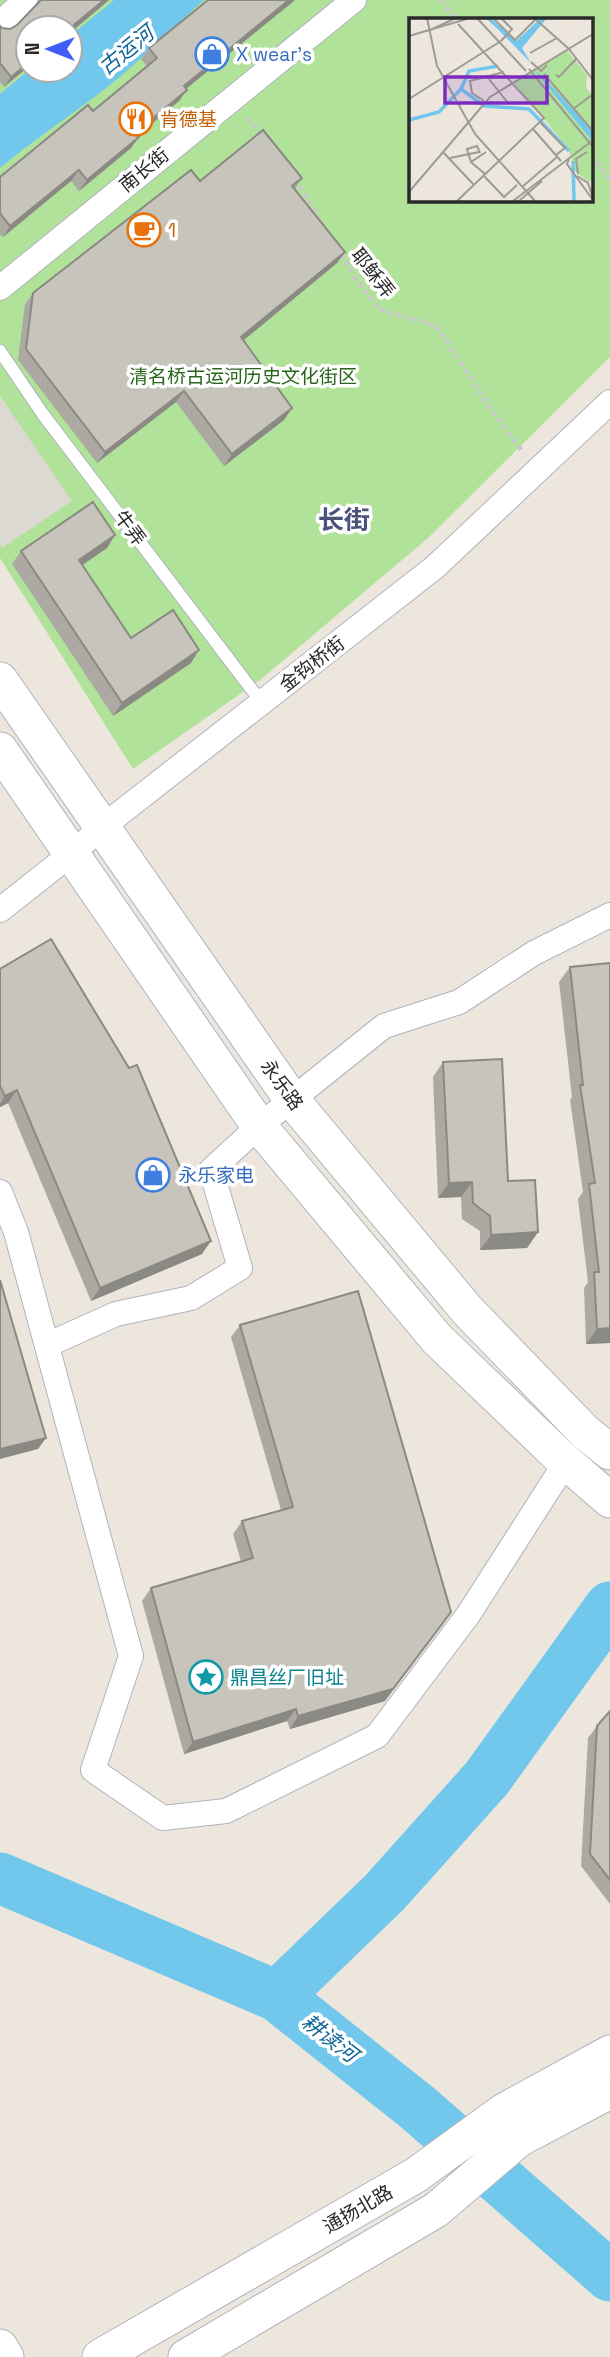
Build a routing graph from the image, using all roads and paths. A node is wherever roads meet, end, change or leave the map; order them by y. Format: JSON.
{"nodes":[{"id":1,"x":25,"y":0,"type":"edge"},
{"id":2,"x":354,"y":0,"type":"edge"},
{"id":3,"x":441,"y":0,"type":"edge"},
{"id":4,"x":455,"y":18,"type":"edge"},
{"id":5,"x":0,"y":24,"type":"edge"},
{"id":6,"x":232,"y":99,"type":"junction"},
{"id":7,"x":265,"y":138,"type":"edge"},
{"id":8,"x":592,"y":156,"type":"edge"},
{"id":9,"x":288,"y":168,"type":"edge"},
{"id":10,"x":610,"y":179,"type":"edge"},
{"id":11,"x":329,"y":235,"type":"edge"},
{"id":12,"x":336,"y":246,"type":"edge"},
{"id":13,"x":0,"y":288,"type":"edge"},
{"id":14,"x":0,"y":351,"type":"edge"},
{"id":15,"x":610,"y":402,"type":"edge"},
{"id":16,"x":537,"y":470,"type":"junction"},
{"id":17,"x":0,"y":680,"type":"edge"},
{"id":18,"x":262,"y":703,"type":"junction"},
{"id":19,"x":0,"y":750,"type":"edge"},
{"id":20,"x":100,"y":828,"type":"junction"},
{"id":21,"x":71,"y":855,"type":"junction"},
{"id":22,"x":0,"y":910,"type":"edge"},
{"id":23,"x":610,"y":915,"type":"edge"},
{"id":24,"x":292,"y":1100,"type":"junction"},
{"id":25,"x":259,"y":1126,"type":"junction"},
{"id":26,"x":0,"y":1192,"type":"edge"},
{"id":27,"x":47,"y":1345,"type":"junction"},
{"id":28,"x":610,"y":1452,"type":"edge"},
{"id":29,"x":566,"y":1462,"type":"junction"},
{"id":30,"x":603,"y":1495,"type":"edge"},
{"id":31,"x":610,"y":2053,"type":"edge"},
{"id":32,"x":610,"y":2091,"type":"edge"},
{"id":33,"x":511,"y":2125,"type":"junction"},
{"id":34,"x":0,"y":2347,"type":"edge"},
{"id":35,"x":6,"y":2357,"type":"edge"},
{"id":36,"x":100,"y":2357,"type":"edge"},
{"id":37,"x":186,"y":2357,"type":"edge"}],
"edges":[{"from":1,"to":5,"type":"street"},
{"from":2,"to":6,"type":"street","name":"南长街"},
{"from":3,"to":4,"type":"path"},
{"from":6,"to":7,"type":"path"},
{"from":6,"to":13,"type":"street","name":"南长街"},
{"from":8,"to":10,"type":"path"},
{"from":9,"to":11,"type":"path","name":"耶稣弄"},
{"from":12,"to":16,"type":"path","name":"耶稣弄"},
{"from":14,"to":18,"type":"lane","name":"牛弄"},
{"from":15,"to":16,"type":"street","name":"金钩桥街"},
{"from":16,"to":18,"type":"street","name":"金钩桥街"},
{"from":17,"to":20,"type":"main road","name":"永乐路"},
{"from":18,"to":20,"type":"street","name":"金钩桥街"},
{"from":19,"to":21,"type":"main road"},
{"from":20,"to":21,"type":"street","name":"金钩桥街"},
{"from":20,"to":24,"type":"main road","name":"永乐路"},
{"from":21,"to":22,"type":"street","name":"金钩桥街"},
{"from":21,"to":25,"type":"main road"},
{"from":23,"to":24,"type":"street"},
{"from":24,"to":25,"type":"street"},
{"from":24,"to":28,"type":"main road","name":"永乐路"},
{"from":25,"to":27,"type":"street"},
{"from":25,"to":29,"type":"main road"},
{"from":26,"to":27,"type":"street"},
{"from":27,"to":29,"type":"street"},
{"from":29,"to":30,"type":"main road"},
{"from":31,"to":33,"type":"main road","name":"通扬北路"},
{"from":32,"to":33,"type":"main road","name":"通扬北路"},
{"from":33,"to":36,"type":"main road","name":"通扬北路"},
{"from":33,"to":37,"type":"main road","name":"通扬北路"},
{"from":34,"to":35,"type":"main road"}]}
